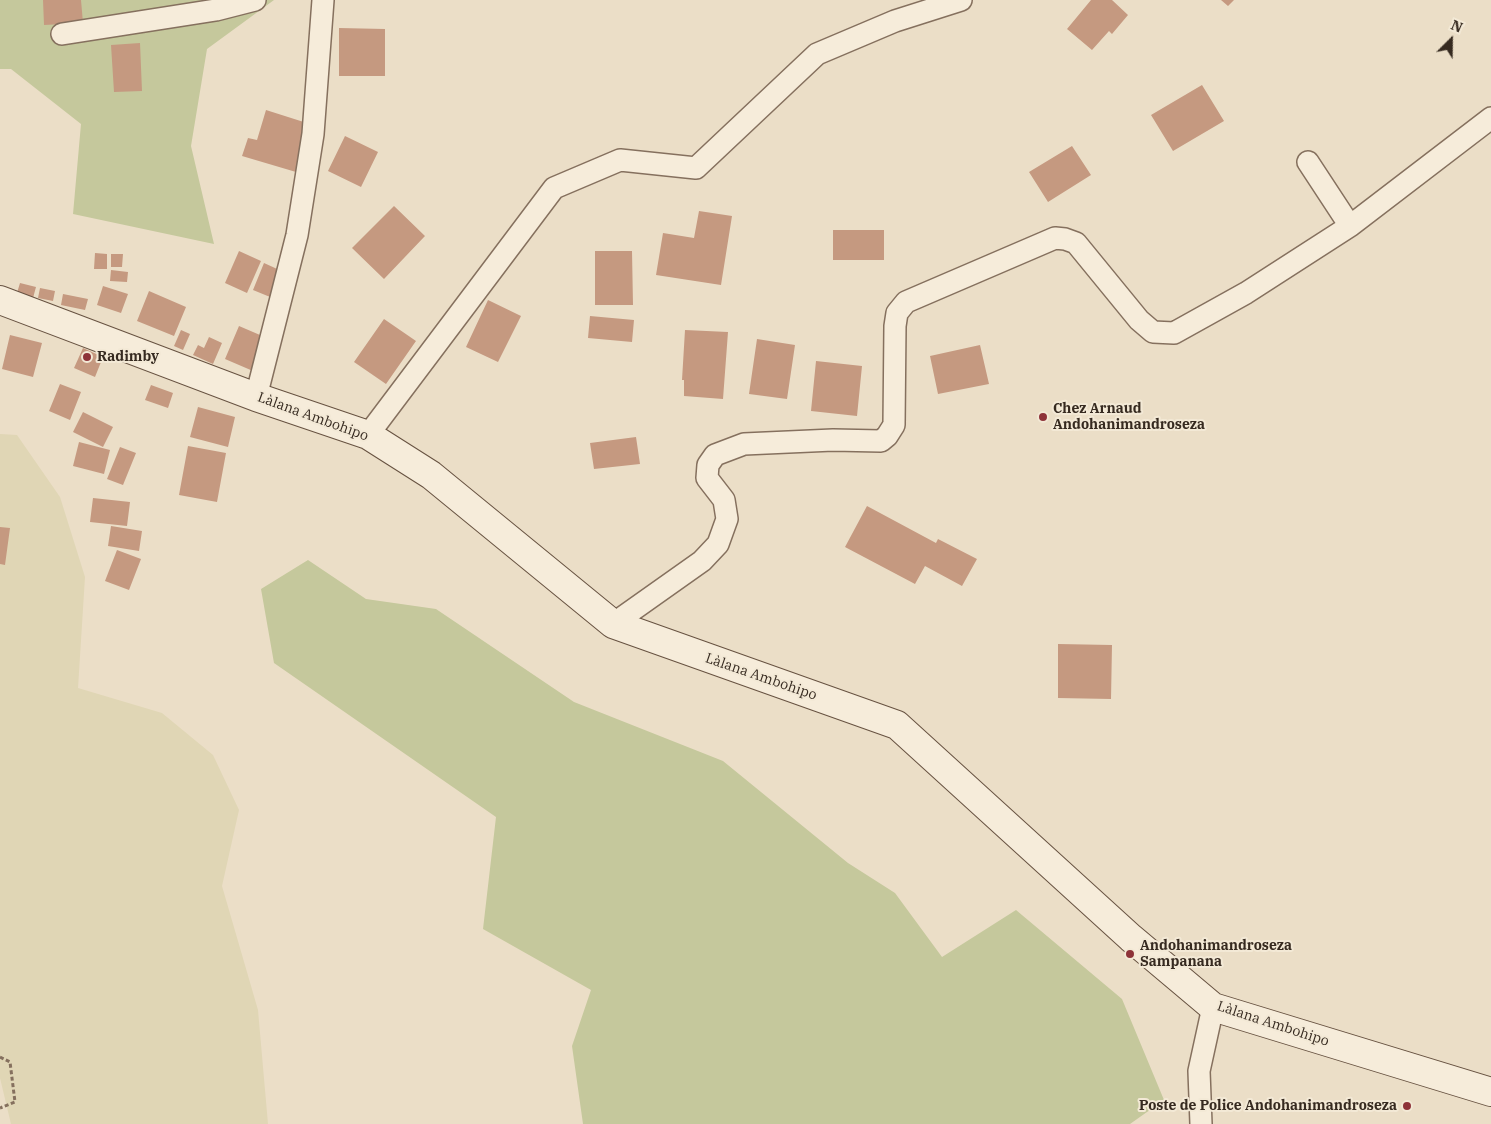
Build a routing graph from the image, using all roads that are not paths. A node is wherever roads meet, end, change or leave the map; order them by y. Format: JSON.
{"nodes":[{"id":1,"x":255,"y":0,"type":"edge"},
{"id":2,"x":323,"y":0,"type":"edge"},
{"id":3,"x":961,"y":0,"type":"edge"},
{"id":4,"x":62,"y":34,"type":"dead end"},
{"id":5,"x":1491,"y":118,"type":"edge"},
{"id":6,"x":1308,"y":162,"type":"dead end"},
{"id":7,"x":1350,"y":226,"type":"junction"},
{"id":8,"x":0,"y":300,"type":"edge"},
{"id":9,"x":256,"y":397,"type":"junction"},
{"id":10,"x":368,"y":435,"type":"junction"},
{"id":11,"x":613,"y":624,"type":"junction"},
{"id":12,"x":1213,"y":1007,"type":"junction"},
{"id":13,"x":1491,"y":1092,"type":"edge"},
{"id":14,"x":1201,"y":1124,"type":"edge"}],
"edges":[{"from":1,"to":4,"type":"street"},
{"from":2,"to":9,"type":"street"},
{"from":3,"to":10,"type":"street"},
{"from":5,"to":7,"type":"street"},
{"from":6,"to":7,"type":"street"},
{"from":7,"to":11,"type":"street"},
{"from":8,"to":9,"type":"street","name":"Làlana Ambohipo"},
{"from":9,"to":10,"type":"street","name":"Làlana Ambohipo"},
{"from":10,"to":11,"type":"street","name":"Làlana Ambohipo"},
{"from":11,"to":12,"type":"street","name":"Làlana Ambohipo"},
{"from":12,"to":13,"type":"street","name":"Làlana Ambohipo"},
{"from":12,"to":14,"type":"street"}]}
